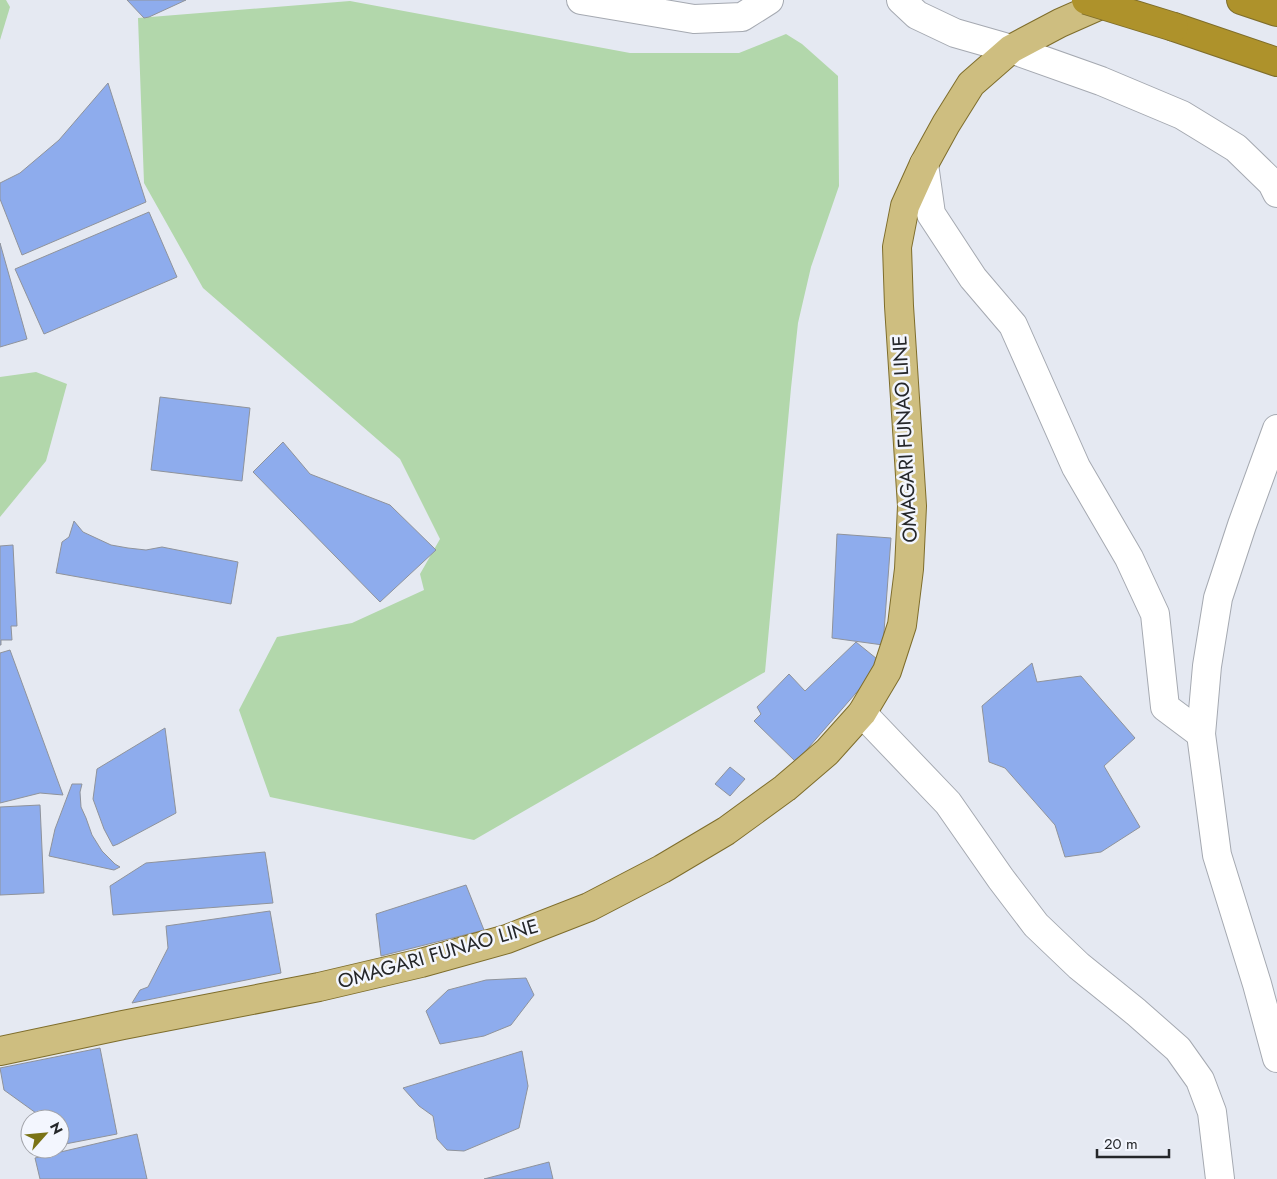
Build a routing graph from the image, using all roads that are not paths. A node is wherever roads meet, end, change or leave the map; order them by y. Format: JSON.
{"nodes":[{"id":1,"x":581,"y":0,"type":"edge"},
{"id":2,"x":769,"y":0,"type":"edge"},
{"id":3,"x":901,"y":0,"type":"edge"},
{"id":4,"x":1086,"y":0,"type":"edge"},
{"id":5,"x":1112,"y":0,"type":"edge"},
{"id":6,"x":1244,"y":1,"type":"edge"},
{"id":7,"x":1277,"y":12,"type":"edge"},
{"id":8,"x":1011,"y":49,"type":"junction"},
{"id":9,"x":1277,"y":62,"type":"edge"},
{"id":10,"x":924,"y":164,"type":"junction"},
{"id":11,"x":1277,"y":193,"type":"edge"},
{"id":12,"x":1277,"y":429,"type":"edge"},
{"id":13,"x":862,"y":713,"type":"junction"},
{"id":14,"x":1201,"y":734,"type":"junction"},
{"id":15,"x":0,"y":1052,"type":"edge"},
{"id":16,"x":1277,"y":1058,"type":"edge"},
{"id":17,"x":1220,"y":1179,"type":"edge"}],
"edges":[{"from":1,"to":2,"type":"street"},
{"from":3,"to":8,"type":"street"},
{"from":4,"to":9,"type":"highway","bridge":true},
{"from":5,"to":8,"type":"main road","name":"OMAGARI FUNAO LINE"},
{"from":6,"to":7,"type":"highway"},
{"from":8,"to":10,"type":"main road","name":"OMAGARI FUNAO LINE"},
{"from":8,"to":11,"type":"street"},
{"from":10,"to":13,"type":"main road","name":"OMAGARI FUNAO LINE"},
{"from":10,"to":14,"type":"street"},
{"from":12,"to":14,"type":"street"},
{"from":13,"to":15,"type":"main road","name":"OMAGARI FUNAO LINE"},
{"from":13,"to":17,"type":"street"},
{"from":14,"to":16,"type":"street"}]}
